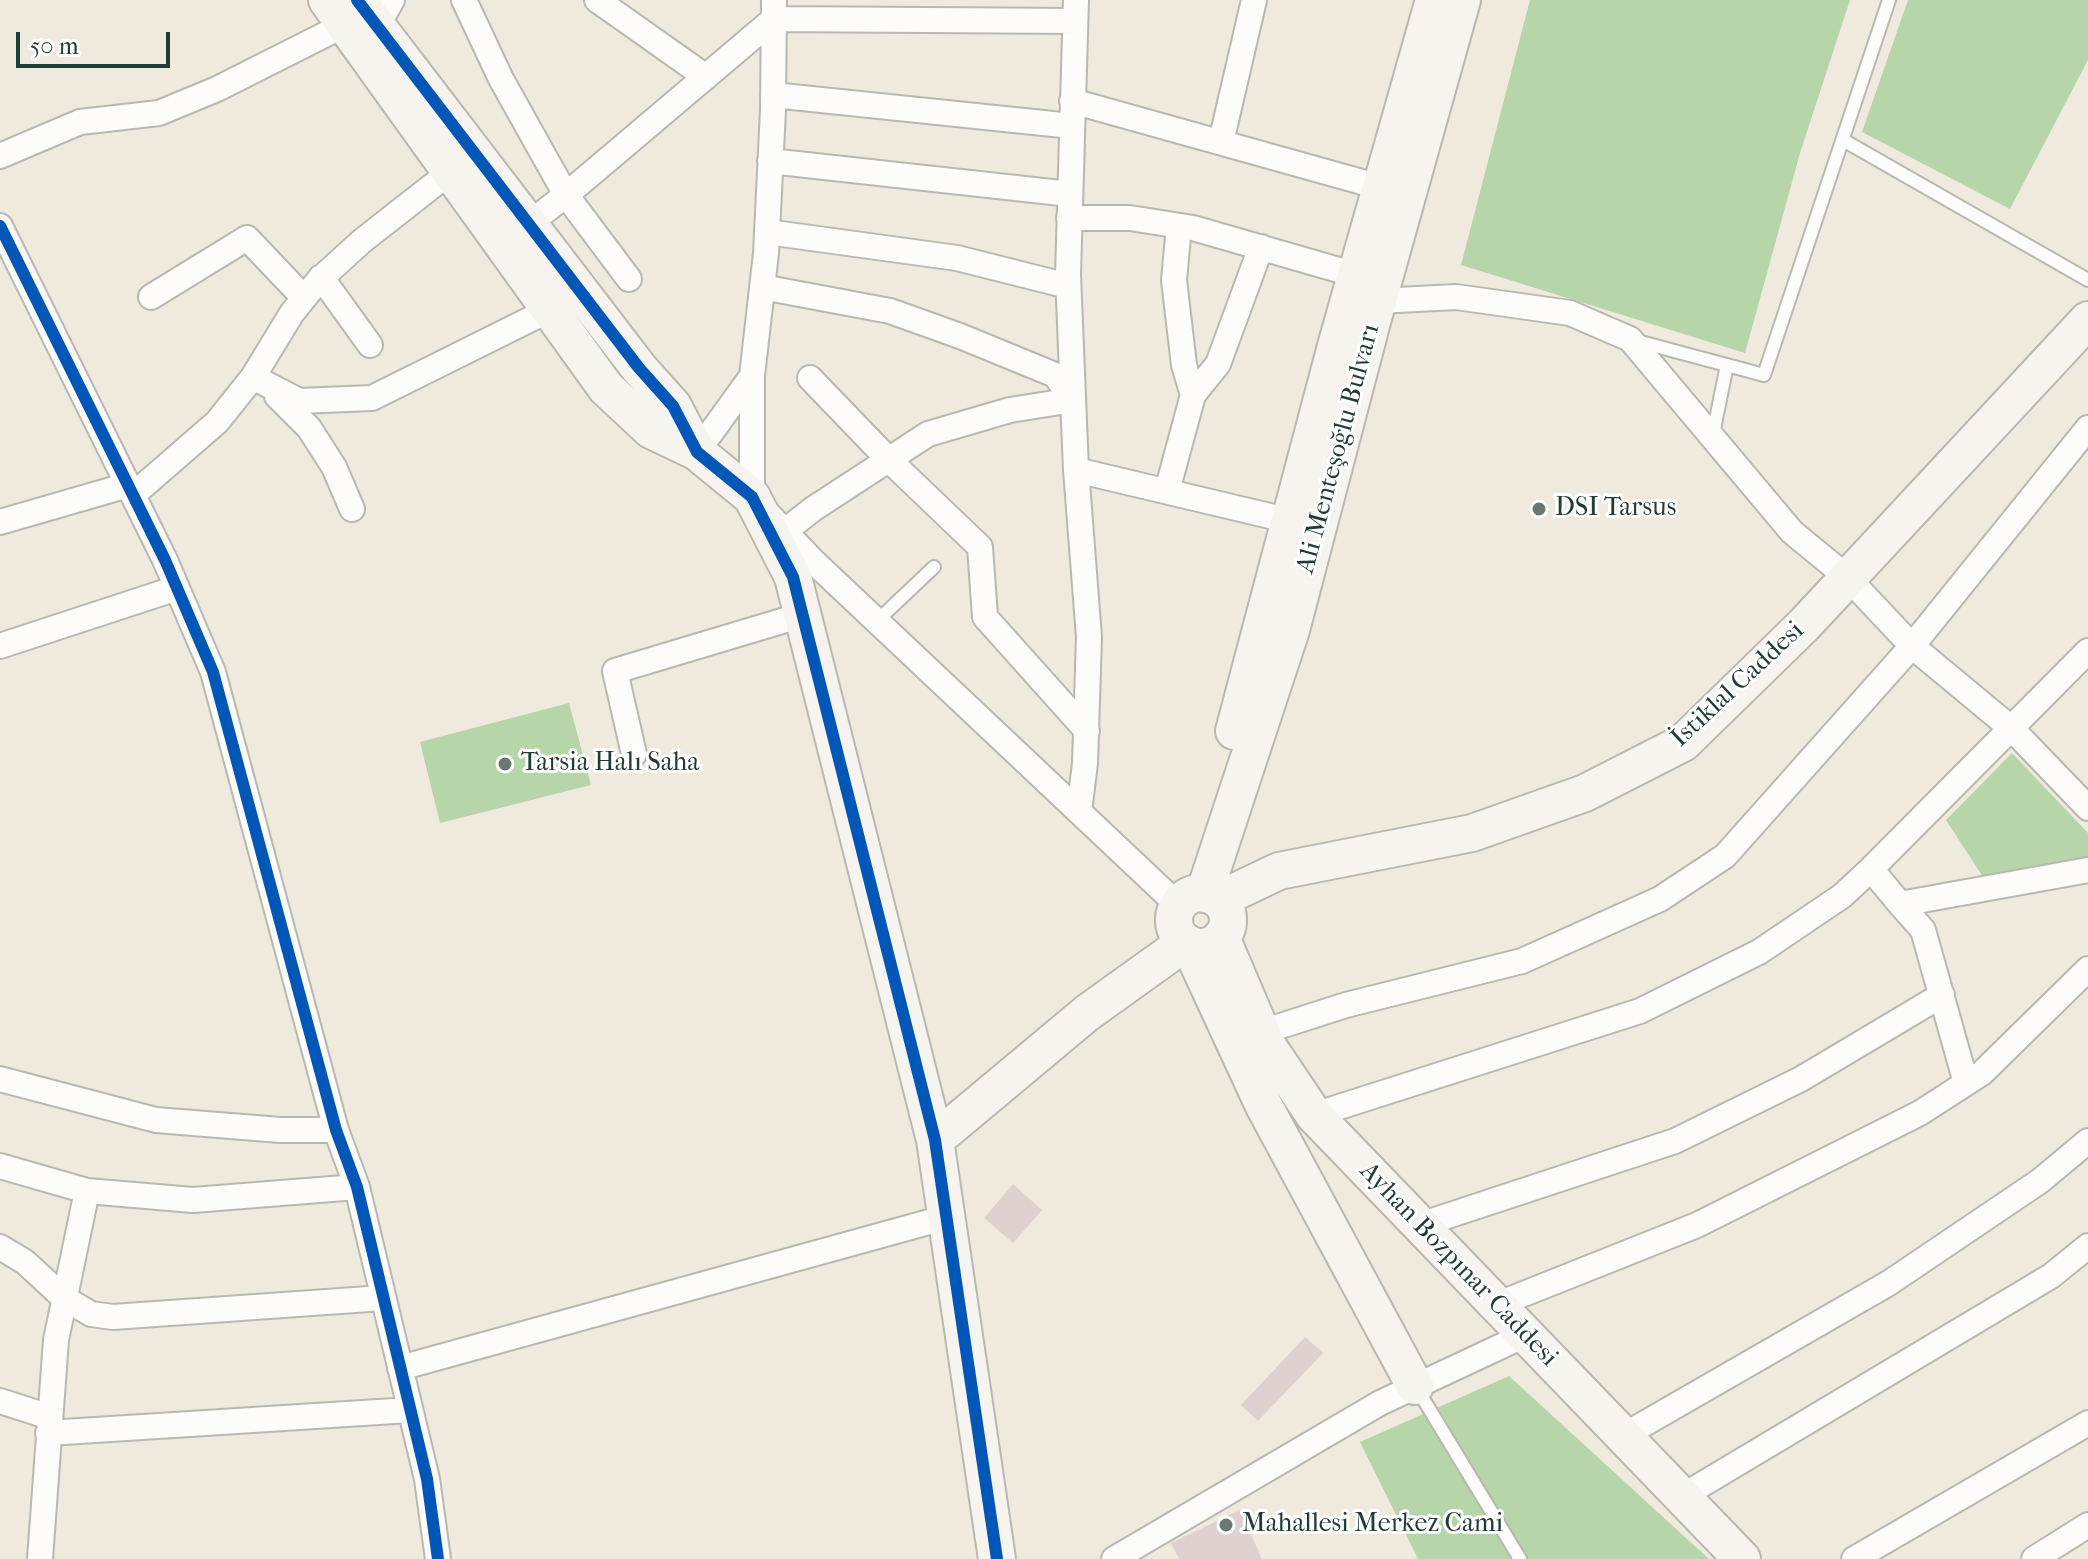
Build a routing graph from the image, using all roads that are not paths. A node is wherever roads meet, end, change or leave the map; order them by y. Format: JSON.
{"nodes":[{"id":1,"x":464,"y":0,"type":"edge"},
{"id":2,"x":597,"y":0,"type":"edge"},
{"id":3,"x":1254,"y":0,"type":"edge"},
{"id":4,"x":1434,"y":0,"type":"edge"},
{"id":5,"x":1462,"y":0,"type":"edge"},
{"id":6,"x":1889,"y":0,"type":"edge"},
{"id":7,"x":360,"y":10,"type":"edge"},
{"id":8,"x":774,"y":10,"type":"edge"},
{"id":9,"x":1075,"y":11,"type":"edge"},
{"id":10,"x":706,"y":77,"type":"junction"},
{"id":11,"x":773,"y":95,"type":"junction"},
{"id":12,"x":1072,"y":101,"type":"junction"},
{"id":13,"x":1072,"y":126,"type":"junction"},
{"id":14,"x":1843,"y":140,"type":"junction"},
{"id":15,"x":1221,"y":142,"type":"junction"},
{"id":16,"x":0,"y":156,"type":"edge"},
{"id":17,"x":770,"y":161,"type":"junction"},
{"id":18,"x":450,"y":172,"type":"junction"},
{"id":19,"x":1380,"y":187,"type":"junction"},
{"id":20,"x":566,"y":195,"type":"junction"},
{"id":21,"x":1070,"y":206,"type":"junction"},
{"id":22,"x":527,"y":225,"type":"junction"},
{"id":23,"x":0,"y":226,"type":"edge"},
{"id":24,"x":1179,"y":226,"type":"junction"},
{"id":25,"x":767,"y":232,"type":"junction"},
{"id":26,"x":1261,"y":247,"type":"junction"},
{"id":27,"x":321,"y":277,"type":"junction"},
{"id":28,"x":629,"y":279,"type":"dead end"},
{"id":29,"x":2088,"y":280,"type":"edge"},
{"id":30,"x":1068,"y":286,"type":"junction"},
{"id":31,"x":762,"y":287,"type":"junction"},
{"id":32,"x":1367,"y":288,"type":"junction"},
{"id":33,"x":151,"y":297,"type":"dead end"},
{"id":34,"x":304,"y":298,"type":"junction"},
{"id":35,"x":549,"y":310,"type":"junction"},
{"id":36,"x":2088,"y":320,"type":"edge"},
{"id":37,"x":1630,"y":339,"type":"junction"},
{"id":38,"x":370,"y":345,"type":"dead end"},
{"id":39,"x":1727,"y":365,"type":"junction"},
{"id":40,"x":752,"y":376,"type":"junction"},
{"id":41,"x":253,"y":377,"type":"junction"},
{"id":42,"x":810,"y":378,"type":"dead end"},
{"id":43,"x":1193,"y":395,"type":"junction"},
{"id":44,"x":1073,"y":400,"type":"junction"},
{"id":45,"x":2088,"y":428,"type":"edge"},
{"id":46,"x":1713,"y":434,"type":"junction"},
{"id":47,"x":697,"y":452,"type":"junction"},
{"id":48,"x":888,"y":459,"type":"junction"},
{"id":49,"x":1076,"y":470,"type":"junction"},
{"id":50,"x":130,"y":490,"type":"junction"},
{"id":51,"x":1167,"y":491,"type":"junction"},
{"id":52,"x":752,"y":497,"type":"junction"},
{"id":53,"x":352,"y":509,"type":"dead end"},
{"id":54,"x":1291,"y":521,"type":"junction"},
{"id":55,"x":0,"y":522,"type":"edge"},
{"id":56,"x":785,"y":531,"type":"junction"},
{"id":57,"x":934,"y":567,"type":"dead end"},
{"id":58,"x":1848,"y":578,"type":"junction"},
{"id":59,"x":177,"y":588,"type":"junction"},
{"id":60,"x":802,"y":615,"type":"junction"},
{"id":61,"x":878,"y":620,"type":"junction"},
{"id":62,"x":0,"y":646,"type":"edge"},
{"id":63,"x":1912,"y":646,"type":"junction"},
{"id":64,"x":2088,"y":651,"type":"edge"},
{"id":65,"x":2012,"y":729,"type":"junction"},
{"id":66,"x":1087,"y":731,"type":"junction"},
{"id":67,"x":634,"y":754,"type":"dead end"},
{"id":68,"x":2088,"y":808,"type":"edge"},
{"id":69,"x":1079,"y":812,"type":"junction"},
{"id":70,"x":1871,"y":869,"type":"junction"},
{"id":71,"x":2088,"y":870,"type":"edge"},
{"id":72,"x":1900,"y":904,"type":"junction"},
{"id":73,"x":1195,"y":916,"type":"junction"},
{"id":74,"x":2088,"y":969,"type":"edge"},
{"id":75,"x":1942,"y":995,"type":"junction"},
{"id":76,"x":1262,"y":1032,"type":"junction"},
{"id":77,"x":0,"y":1079,"type":"edge"},
{"id":78,"x":1966,"y":1083,"type":"junction"},
{"id":79,"x":1257,"y":1094,"type":"junction"},
{"id":80,"x":1314,"y":1115,"type":"junction"},
{"id":81,"x":336,"y":1130,"type":"junction"},
{"id":82,"x":935,"y":1140,"type":"junction"},
{"id":83,"x":2088,"y":1141,"type":"edge"},
{"id":84,"x":0,"y":1166,"type":"edge"},
{"id":85,"x":357,"y":1187,"type":"junction"},
{"id":86,"x":87,"y":1191,"type":"junction"},
{"id":87,"x":947,"y":1217,"type":"junction"},
{"id":88,"x":1420,"y":1225,"type":"junction"},
{"id":89,"x":2088,"y":1246,"type":"edge"},
{"id":90,"x":0,"y":1247,"type":"edge"},
{"id":91,"x":64,"y":1298,"type":"junction"},
{"id":92,"x":383,"y":1298,"type":"junction"},
{"id":93,"x":1496,"y":1305,"type":"junction"},
{"id":94,"x":1525,"y":1335,"type":"junction"},
{"id":95,"x":400,"y":1368,"type":"junction"},
{"id":96,"x":1415,"y":1386,"type":"junction"},
{"id":97,"x":0,"y":1401,"type":"edge"},
{"id":98,"x":410,"y":1410,"type":"junction"},
{"id":99,"x":2088,"y":1423,"type":"edge"},
{"id":100,"x":49,"y":1425,"type":"junction"},
{"id":101,"x":1623,"y":1436,"type":"junction"},
{"id":102,"x":1681,"y":1497,"type":"junction"},
{"id":103,"x":2088,"y":1525,"type":"edge"},
{"id":104,"x":1118,"y":1558,"type":"edge"},
{"id":105,"x":40,"y":1559,"type":"edge"},
{"id":106,"x":438,"y":1559,"type":"edge"},
{"id":107,"x":997,"y":1559,"type":"edge"},
{"id":108,"x":1520,"y":1559,"type":"edge"},
{"id":109,"x":1742,"y":1559,"type":"edge"},
{"id":110,"x":1854,"y":1559,"type":"edge"},
{"id":111,"x":2034,"y":1559,"type":"edge"}],
"edges":[{"from":1,"to":20,"type":"street"},
{"from":2,"to":10,"type":"street"},
{"from":3,"to":15,"type":"street"},
{"from":4,"to":19,"type":"street","name":"Ali Menteşoğlu Bulvarı"},
{"from":5,"to":32,"type":"street","name":"Ali Menteşoğlu Bulvarı"},
{"from":6,"to":14,"type":"lane"},
{"from":7,"to":16,"type":"street"},
{"from":7,"to":18,"type":"street"},
{"from":7,"to":22,"type":"street"},
{"from":8,"to":9,"type":"street"},
{"from":8,"to":10,"type":"street"},
{"from":8,"to":11,"type":"street"},
{"from":9,"to":12,"type":"street"},
{"from":10,"to":20,"type":"street"},
{"from":11,"to":13,"type":"street"},
{"from":11,"to":17,"type":"street"},
{"from":12,"to":13,"type":"street"},
{"from":12,"to":15,"type":"street"},
{"from":13,"to":21,"type":"street"},
{"from":14,"to":29,"type":"lane"},
{"from":14,"to":39,"type":"lane"},
{"from":15,"to":19,"type":"street"},
{"from":17,"to":21,"type":"street"},
{"from":17,"to":25,"type":"street"},
{"from":18,"to":27,"type":"street"},
{"from":18,"to":35,"type":"street"},
{"from":19,"to":32,"type":"street","name":"Ali Menteşoğlu Bulvarı"},
{"from":20,"to":22,"type":"street"},
{"from":20,"to":28,"type":"street"},
{"from":21,"to":24,"type":"street"},
{"from":21,"to":30,"type":"street"},
{"from":22,"to":47,"type":"street"},
{"from":23,"to":50,"type":"street"},
{"from":24,"to":26,"type":"street"},
{"from":24,"to":43,"type":"street"},
{"from":25,"to":30,"type":"street"},
{"from":25,"to":31,"type":"street"},
{"from":26,"to":32,"type":"street"},
{"from":26,"to":43,"type":"street"},
{"from":27,"to":34,"type":"street"},
{"from":27,"to":38,"type":"street"},
{"from":30,"to":44,"type":"street"},
{"from":31,"to":40,"type":"street"},
{"from":31,"to":44,"type":"street"},
{"from":32,"to":37,"type":"street"},
{"from":32,"to":54,"type":"street","name":"Ali Menteşoğlu Bulvarı"},
{"from":32,"to":73,"type":"street","name":"Ali Menteşoğlu Bulvarı"},
{"from":33,"to":34,"type":"street"},
{"from":34,"to":41,"type":"street"},
{"from":35,"to":41,"type":"street"},
{"from":35,"to":47,"type":"street"},
{"from":36,"to":58,"type":"street","name":"İstiklal Caddesi"},
{"from":37,"to":39,"type":"lane"},
{"from":37,"to":46,"type":"street"},
{"from":39,"to":46,"type":"lane"},
{"from":40,"to":47,"type":"street"},
{"from":40,"to":52,"type":"street"},
{"from":41,"to":50,"type":"street"},
{"from":41,"to":53,"type":"street"},
{"from":42,"to":48,"type":"street"},
{"from":43,"to":51,"type":"street"},
{"from":44,"to":48,"type":"street"},
{"from":44,"to":49,"type":"street"},
{"from":45,"to":63,"type":"street"},
{"from":46,"to":58,"type":"street"},
{"from":47,"to":52,"type":"street"},
{"from":48,"to":56,"type":"street"},
{"from":48,"to":66,"type":"street"},
{"from":49,"to":51,"type":"street"},
{"from":49,"to":66,"type":"street"},
{"from":50,"to":55,"type":"street"},
{"from":50,"to":59,"type":"street"},
{"from":51,"to":54,"type":"street"},
{"from":52,"to":56,"type":"street"},
{"from":52,"to":60,"type":"street"},
{"from":54,"to":73,"type":"street","name":"Ali Menteşoğlu Bulvarı"},
{"from":56,"to":61,"type":"street"},
{"from":57,"to":61,"type":"lane"},
{"from":58,"to":63,"type":"street"},
{"from":58,"to":73,"type":"street","name":"İstiklal Caddesi"},
{"from":59,"to":62,"type":"street"},
{"from":59,"to":81,"type":"street"},
{"from":60,"to":67,"type":"street"},
{"from":60,"to":82,"type":"street"},
{"from":61,"to":69,"type":"street"},
{"from":63,"to":65,"type":"street"},
{"from":63,"to":76,"type":"street"},
{"from":64,"to":65,"type":"street"},
{"from":65,"to":68,"type":"street"},
{"from":65,"to":70,"type":"street"},
{"from":66,"to":69,"type":"street"},
{"from":69,"to":73,"type":"street"},
{"from":70,"to":72,"type":"street"},
{"from":70,"to":80,"type":"street"},
{"from":71,"to":72,"type":"street"},
{"from":72,"to":75,"type":"street"},
{"from":73,"to":76,"type":"street","name":"Ayhan Bozpınar Caddesi"},
{"from":73,"to":79,"type":"street"},
{"from":73,"to":82,"type":"street","name":"İstiklal Caddesi"},
{"from":74,"to":78,"type":"street"},
{"from":75,"to":78,"type":"street"},
{"from":75,"to":88,"type":"street"},
{"from":76,"to":80,"type":"street","name":"Ayhan Bozpınar Caddesi"},
{"from":77,"to":81,"type":"street"},
{"from":78,"to":93,"type":"street"},
{"from":79,"to":80,"type":"street"},
{"from":79,"to":96,"type":"street"},
{"from":80,"to":88,"type":"street","name":"Ayhan Bozpınar Caddesi"},
{"from":81,"to":85,"type":"street"},
{"from":82,"to":87,"type":"street"},
{"from":83,"to":101,"type":"street"},
{"from":84,"to":86,"type":"street"},
{"from":85,"to":86,"type":"street"},
{"from":85,"to":92,"type":"street"},
{"from":86,"to":91,"type":"street"},
{"from":87,"to":95,"type":"street"},
{"from":87,"to":107,"type":"street"},
{"from":88,"to":93,"type":"street","name":"Ayhan Bozpınar Caddesi"},
{"from":89,"to":102,"type":"street"},
{"from":90,"to":91,"type":"street"},
{"from":91,"to":92,"type":"street"},
{"from":91,"to":100,"type":"street"},
{"from":92,"to":95,"type":"street"},
{"from":93,"to":94,"type":"street","name":"Ayhan Bozpınar Caddesi"},
{"from":94,"to":96,"type":"street"},
{"from":94,"to":101,"type":"street","name":"Ayhan Bozpınar Caddesi"},
{"from":95,"to":98,"type":"street"},
{"from":96,"to":104,"type":"street"},
{"from":96,"to":108,"type":"lane"},
{"from":97,"to":100,"type":"street"},
{"from":98,"to":100,"type":"street"},
{"from":98,"to":106,"type":"street"},
{"from":99,"to":110,"type":"street"},
{"from":100,"to":105,"type":"street"},
{"from":101,"to":102,"type":"street","name":"Ayhan Bozpınar Caddesi"},
{"from":102,"to":109,"type":"street","name":"Ayhan Bozpınar Caddesi"},
{"from":103,"to":111,"type":"street"}]}
